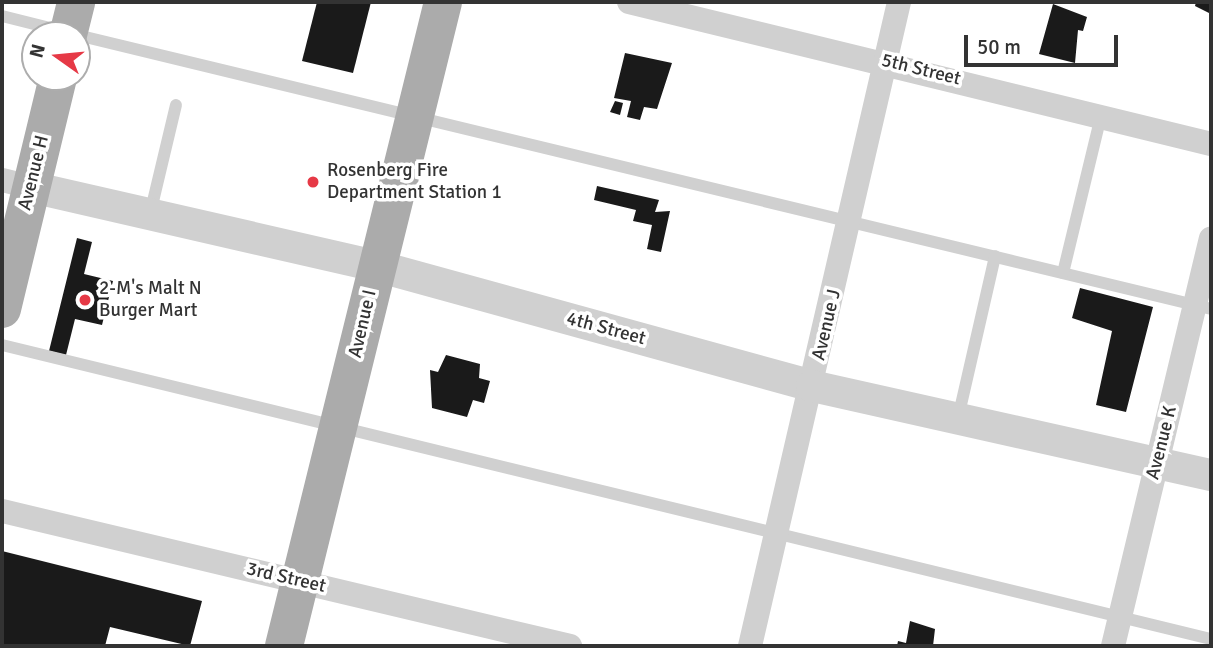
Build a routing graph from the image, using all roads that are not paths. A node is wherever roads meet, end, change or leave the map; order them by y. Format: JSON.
{"nodes":[{"id":1,"x":443,"y":2,"type":"edge"},
{"id":2,"x":629,"y":2,"type":"edge"},
{"id":3,"x":899,"y":2,"type":"edge"},
{"id":4,"x":2,"y":16,"type":"edge"},
{"id":5,"x":32,"y":21,"type":"edge"},
{"id":6,"x":91,"y":33,"type":"edge"},
{"id":7,"x":885,"y":61,"type":"junction"},
{"id":8,"x":53,"y":91,"type":"edge"},
{"id":9,"x":176,"y":105,"type":"dead end"},
{"id":10,"x":1101,"y":116,"type":"junction"},
{"id":11,"x":414,"y":120,"type":"junction"},
{"id":12,"x":1211,"y":144,"type":"edge"},
{"id":13,"x":16,"y":184,"type":"edge"},
{"id":14,"x":150,"y":215,"type":"junction"},
{"id":15,"x":852,"y":221,"type":"junction"},
{"id":16,"x":1211,"y":239,"type":"edge"},
{"id":17,"x":995,"y":256,"type":"junction"},
{"id":18,"x":377,"y":267,"type":"junction"},
{"id":19,"x":1063,"y":273,"type":"junction"},
{"id":20,"x":1203,"y":307,"type":"edge"},
{"id":21,"x":2,"y":309,"type":"edge"},
{"id":22,"x":2,"y":345,"type":"edge"},
{"id":23,"x":813,"y":386,"type":"junction"},
{"id":24,"x":958,"y":418,"type":"junction"},
{"id":25,"x":340,"y":427,"type":"junction"},
{"id":26,"x":1157,"y":462,"type":"junction"},
{"id":27,"x":1211,"y":475,"type":"edge"},
{"id":28,"x":2,"y":512,"type":"edge"},
{"id":29,"x":777,"y":536,"type":"junction"},
{"id":30,"x":300,"y":581,"type":"junction"},
{"id":31,"x":1120,"y":617,"type":"junction"},
{"id":32,"x":1211,"y":639,"type":"edge"},
{"id":33,"x":284,"y":646,"type":"edge"},
{"id":34,"x":570,"y":646,"type":"edge"},
{"id":35,"x":750,"y":646,"type":"edge"},
{"id":36,"x":1113,"y":646,"type":"edge"}],
"edges":[{"from":1,"to":11,"type":"main road","name":"Avenue I"},
{"from":2,"to":7,"type":"street","name":"5th Street"},
{"from":3,"to":7,"type":"street","name":"Avenue J"},
{"from":4,"to":5,"type":"lane"},
{"from":6,"to":11,"type":"lane"},
{"from":7,"to":10,"type":"street","name":"5th Street"},
{"from":7,"to":15,"type":"street","name":"Avenue J"},
{"from":8,"to":13,"type":"main road","name":"Avenue H"},
{"from":9,"to":14,"type":"lane"},
{"from":10,"to":12,"type":"street","name":"5th Street"},
{"from":10,"to":19,"type":"lane"},
{"from":11,"to":15,"type":"lane"},
{"from":11,"to":18,"type":"main road","name":"Avenue I"},
{"from":13,"to":14,"type":"street","name":"4th Street"},
{"from":13,"to":21,"type":"main road","name":"Avenue H"},
{"from":14,"to":18,"type":"street","name":"4th Street"},
{"from":15,"to":17,"type":"lane"},
{"from":15,"to":23,"type":"street","name":"Avenue J"},
{"from":16,"to":20,"type":"street","name":"Avenue K"},
{"from":17,"to":19,"type":"lane"},
{"from":17,"to":24,"type":"lane"},
{"from":18,"to":23,"type":"street","name":"4th Street"},
{"from":18,"to":25,"type":"main road","name":"Avenue I"},
{"from":19,"to":20,"type":"lane"},
{"from":20,"to":26,"type":"street","name":"Avenue K"},
{"from":22,"to":25,"type":"lane"},
{"from":23,"to":24,"type":"street","name":"4th Street"},
{"from":23,"to":29,"type":"street","name":"Avenue J"},
{"from":24,"to":26,"type":"street","name":"4th Street"},
{"from":25,"to":29,"type":"lane"},
{"from":25,"to":30,"type":"main road","name":"Avenue I"},
{"from":26,"to":27,"type":"street","name":"4th Street"},
{"from":26,"to":31,"type":"street","name":"Avenue K"},
{"from":28,"to":30,"type":"street","name":"3rd Street"},
{"from":29,"to":31,"type":"lane"},
{"from":29,"to":35,"type":"street","name":"Avenue J"},
{"from":30,"to":33,"type":"main road","name":"Avenue I"},
{"from":30,"to":34,"type":"street","name":"3rd Street"},
{"from":31,"to":32,"type":"lane"},
{"from":31,"to":36,"type":"street","name":"Avenue K"}]}
